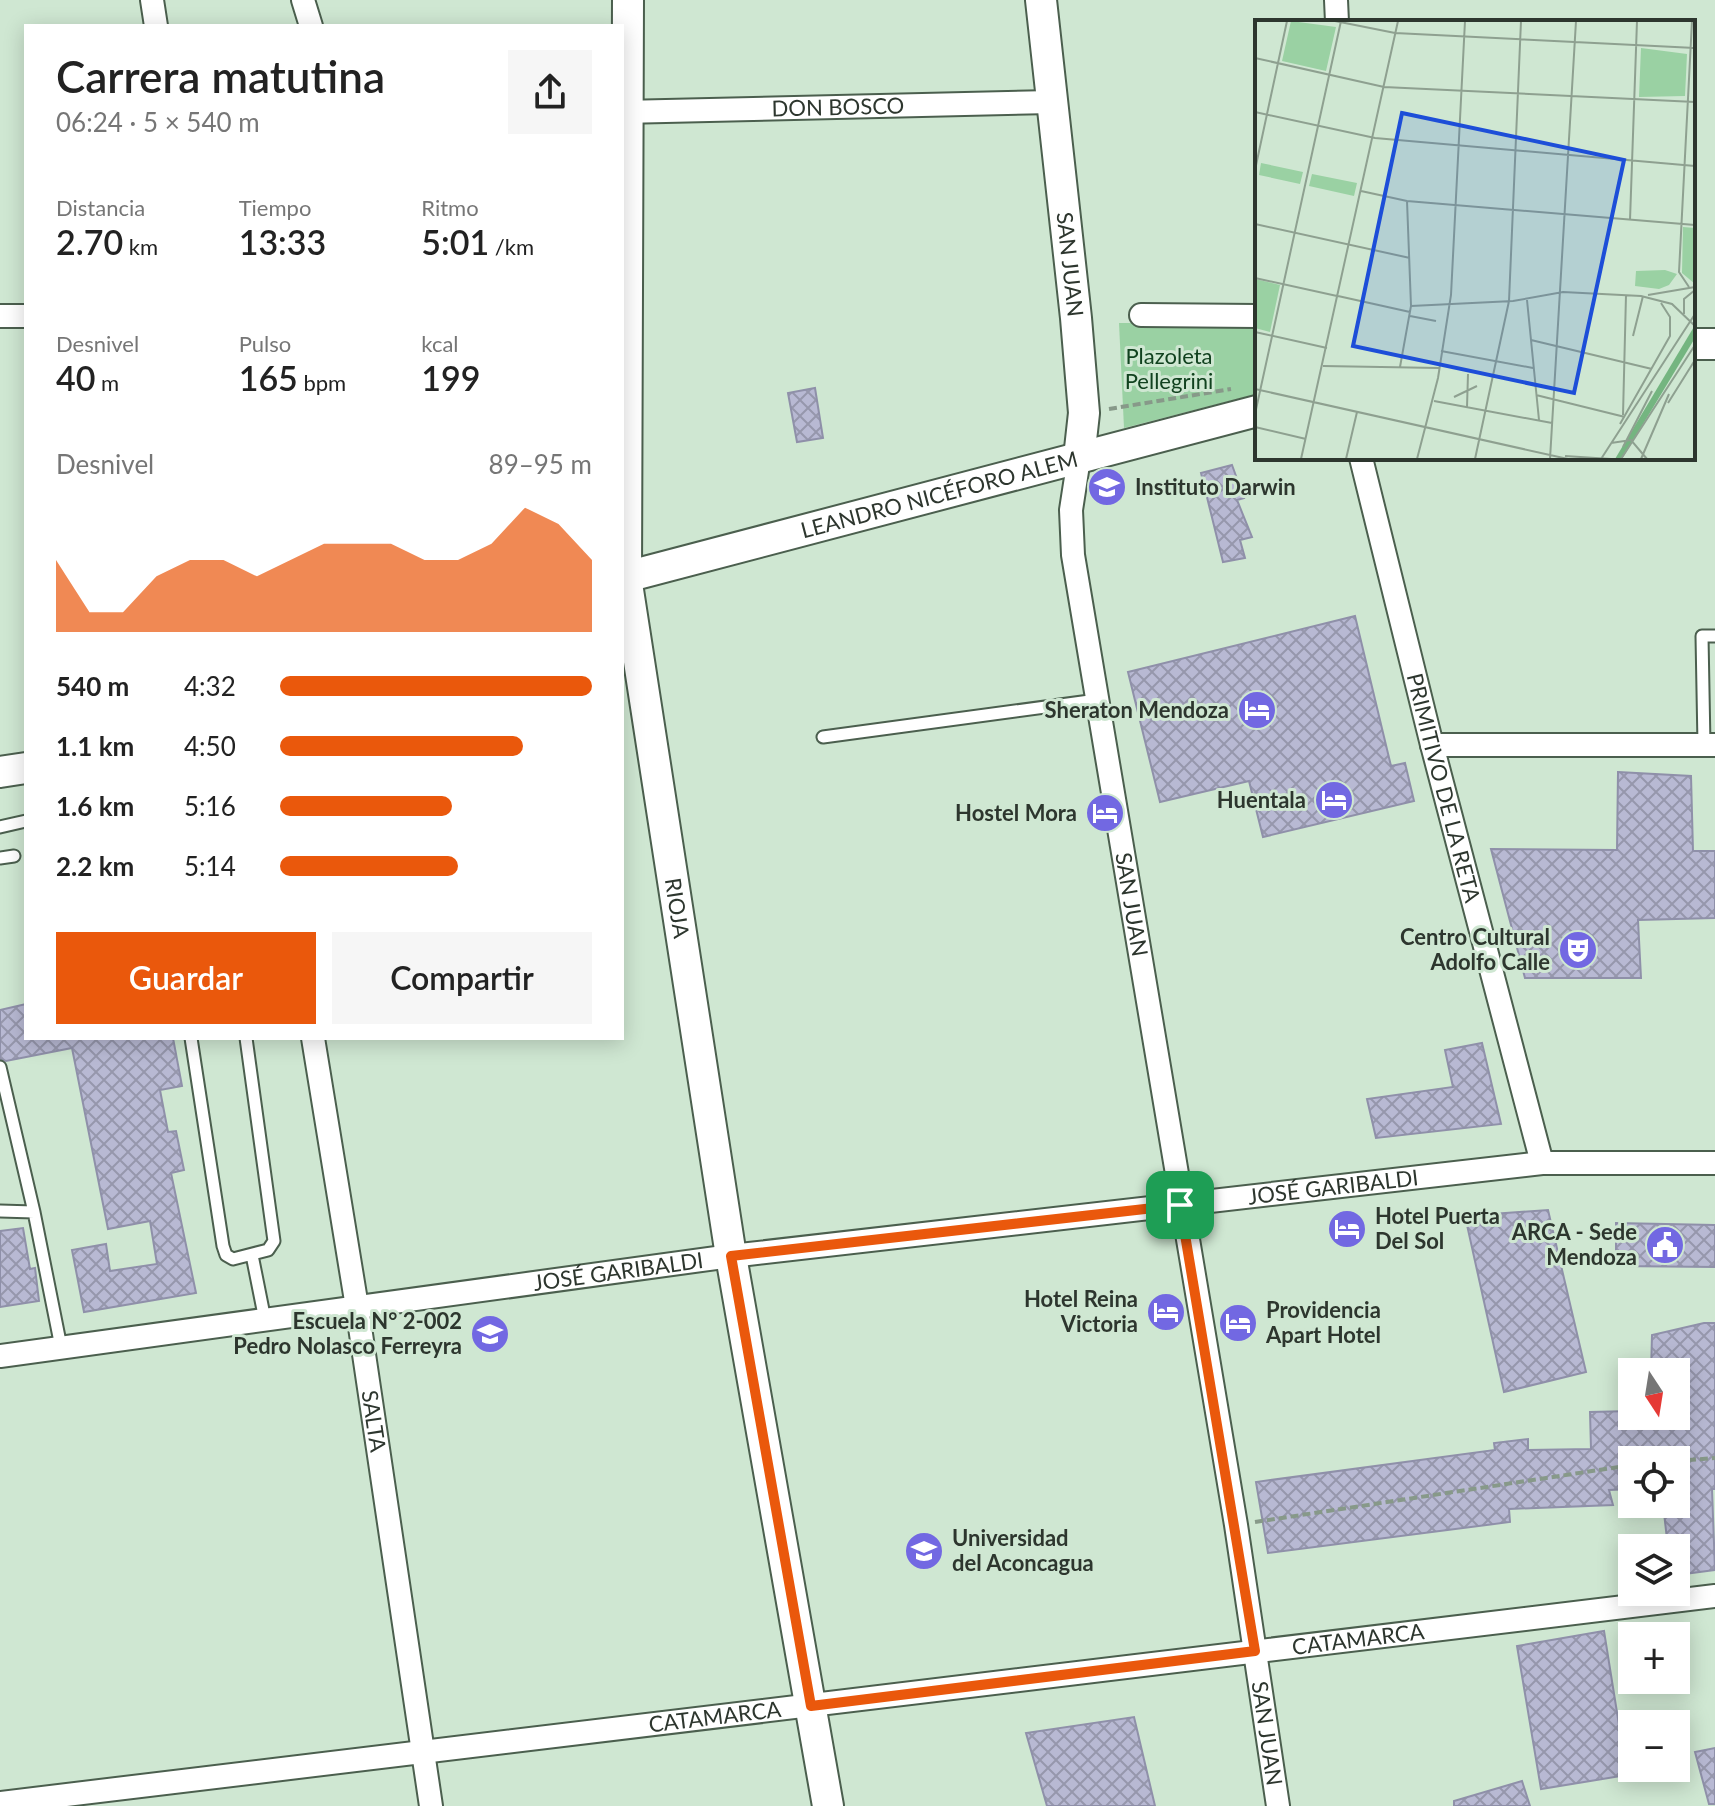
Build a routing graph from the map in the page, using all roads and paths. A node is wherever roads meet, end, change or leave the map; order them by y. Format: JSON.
{"nodes":[{"id":1,"x":152,"y":0,"type":"edge"},
{"id":2,"x":303,"y":0,"type":"edge"},
{"id":3,"x":628,"y":0,"type":"edge"},
{"id":4,"x":1041,"y":0,"type":"edge"},
{"id":5,"x":1336,"y":0,"type":"edge"},
{"id":6,"x":1337,"y":20,"type":"edge"},
{"id":7,"x":156,"y":24,"type":"edge"},
{"id":8,"x":310,"y":24,"type":"edge"},
{"id":9,"x":1052,"y":102,"type":"junction"},
{"id":10,"x":625,"y":112,"type":"edge"},
{"id":11,"x":1141,"y":315,"type":"dead end"},
{"id":12,"x":0,"y":316,"type":"edge"},
{"id":13,"x":24,"y":316,"type":"edge"},
{"id":14,"x":1255,"y":316,"type":"edge"},
{"id":15,"x":1249,"y":399,"type":"edge"},
{"id":16,"x":1084,"y":413,"type":"junction"},
{"id":17,"x":1079,"y":458,"type":"junction"},
{"id":18,"x":1361,"y":460,"type":"edge"},
{"id":19,"x":624,"y":578,"type":"edge"},
{"id":20,"x":1715,"y":636,"type":"edge"},
{"id":21,"x":1097,"y":700,"type":"junction"},
{"id":22,"x":823,"y":737,"type":"dead end"},
{"id":23,"x":1432,"y":745,"type":"junction"},
{"id":24,"x":1709,"y":745,"type":"edge"},
{"id":25,"x":24,"y":768,"type":"edge"},
{"id":26,"x":0,"y":772,"type":"edge"},
{"id":27,"x":24,"y":821,"type":"edge"},
{"id":28,"x":0,"y":827,"type":"edge"},
{"id":29,"x":14,"y":856,"type":"dead end"},
{"id":30,"x":0,"y":858,"type":"edge"},
{"id":31,"x":191,"y":1040,"type":"edge"},
{"id":32,"x":246,"y":1040,"type":"edge"},
{"id":33,"x":313,"y":1040,"type":"edge"},
{"id":34,"x":0,"y":1067,"type":"edge"},
{"id":35,"x":1542,"y":1163,"type":"junction"},
{"id":36,"x":1715,"y":1163,"type":"edge"},
{"id":37,"x":1180,"y":1205,"type":"junction"},
{"id":38,"x":0,"y":1211,"type":"edge"},
{"id":39,"x":34,"y":1212,"type":"junction"},
{"id":40,"x":252,"y":1255,"type":"junction"},
{"id":41,"x":731,"y":1256,"type":"junction"},
{"id":42,"x":357,"y":1307,"type":"junction"},
{"id":43,"x":265,"y":1320,"type":"junction"},
{"id":44,"x":61,"y":1347,"type":"junction"},
{"id":45,"x":0,"y":1356,"type":"edge"},
{"id":46,"x":1715,"y":1458,"type":"edge"},
{"id":47,"x":1690,"y":1460,"type":"edge"},
{"id":48,"x":1618,"y":1467,"type":"edge"},
{"id":49,"x":1236,"y":1525,"type":"junction"},
{"id":50,"x":1715,"y":1596,"type":"edge"},
{"id":51,"x":1255,"y":1651,"type":"junction"},
{"id":52,"x":811,"y":1706,"type":"junction"},
{"id":53,"x":423,"y":1750,"type":"junction"},
{"id":54,"x":0,"y":1803,"type":"edge"},
{"id":55,"x":431,"y":1806,"type":"edge"},
{"id":56,"x":828,"y":1806,"type":"edge"},
{"id":57,"x":1278,"y":1806,"type":"edge"}],
"edges":[{"from":1,"to":7,"type":"street"},
{"from":2,"to":8,"type":"street"},
{"from":3,"to":10,"type":"street","name":"RIOJA"},
{"from":4,"to":9,"type":"street","name":"SAN JUAN"},
{"from":5,"to":6,"type":"street"},
{"from":9,"to":10,"type":"street","name":"DON BOSCO"},
{"from":9,"to":16,"type":"street","name":"SAN JUAN"},
{"from":10,"to":19,"type":"street","name":"RIOJA"},
{"from":11,"to":14,"type":"street"},
{"from":12,"to":13,"type":"street"},
{"from":15,"to":16,"type":"path"},
{"from":15,"to":17,"type":"street","name":"LEANDRO NICÉFORO ALEM"},
{"from":16,"to":17,"type":"street","name":"SAN JUAN"},
{"from":17,"to":19,"type":"street","name":"LEANDRO NICÉFORO ALEM"},
{"from":17,"to":21,"type":"street","name":"SAN JUAN"},
{"from":18,"to":23,"type":"street","name":"PRIMITIVO DE LA RETA"},
{"from":19,"to":41,"type":"street","name":"RIOJA"},
{"from":20,"to":24,"type":"lane"},
{"from":21,"to":22,"type":"lane"},
{"from":21,"to":37,"type":"street","name":"SAN JUAN"},
{"from":23,"to":24,"type":"street"},
{"from":23,"to":35,"type":"street","name":"PRIMITIVO DE LA RETA"},
{"from":25,"to":26,"type":"street"},
{"from":27,"to":28,"type":"lane"},
{"from":29,"to":30,"type":"lane"},
{"from":31,"to":40,"type":"lane"},
{"from":32,"to":40,"type":"lane"},
{"from":33,"to":42,"type":"street","name":"SALTA"},
{"from":34,"to":39,"type":"lane"},
{"from":35,"to":36,"type":"street","name":"JOSÉ GARIBALDI"},
{"from":35,"to":37,"type":"street","name":"JOSÉ GARIBALDI"},
{"from":37,"to":41,"type":"street","name":"JOSÉ GARIBALDI"},
{"from":37,"to":49,"type":"street","name":"SAN JUAN"},
{"from":38,"to":39,"type":"lane"},
{"from":39,"to":44,"type":"lane"},
{"from":40,"to":43,"type":"lane"},
{"from":41,"to":42,"type":"street","name":"JOSÉ GARIBALDI"},
{"from":41,"to":52,"type":"street","name":"RIOJA"},
{"from":42,"to":43,"type":"street","name":"JOSÉ GARIBALDI"},
{"from":42,"to":53,"type":"street","name":"SALTA"},
{"from":43,"to":44,"type":"street","name":"JOSÉ GARIBALDI"},
{"from":44,"to":45,"type":"street","name":"JOSÉ GARIBALDI"},
{"from":46,"to":47,"type":"path"},
{"from":48,"to":49,"type":"path"},
{"from":49,"to":51,"type":"street","name":"SAN JUAN"},
{"from":50,"to":51,"type":"street","name":"CATAMARCA"},
{"from":51,"to":52,"type":"street","name":"CATAMARCA"},
{"from":51,"to":57,"type":"street","name":"SAN JUAN"},
{"from":52,"to":53,"type":"street","name":"CATAMARCA"},
{"from":52,"to":56,"type":"street","name":"RIOJA"},
{"from":53,"to":54,"type":"street","name":"CATAMARCA"},
{"from":53,"to":55,"type":"street","name":"SALTA"}]}
